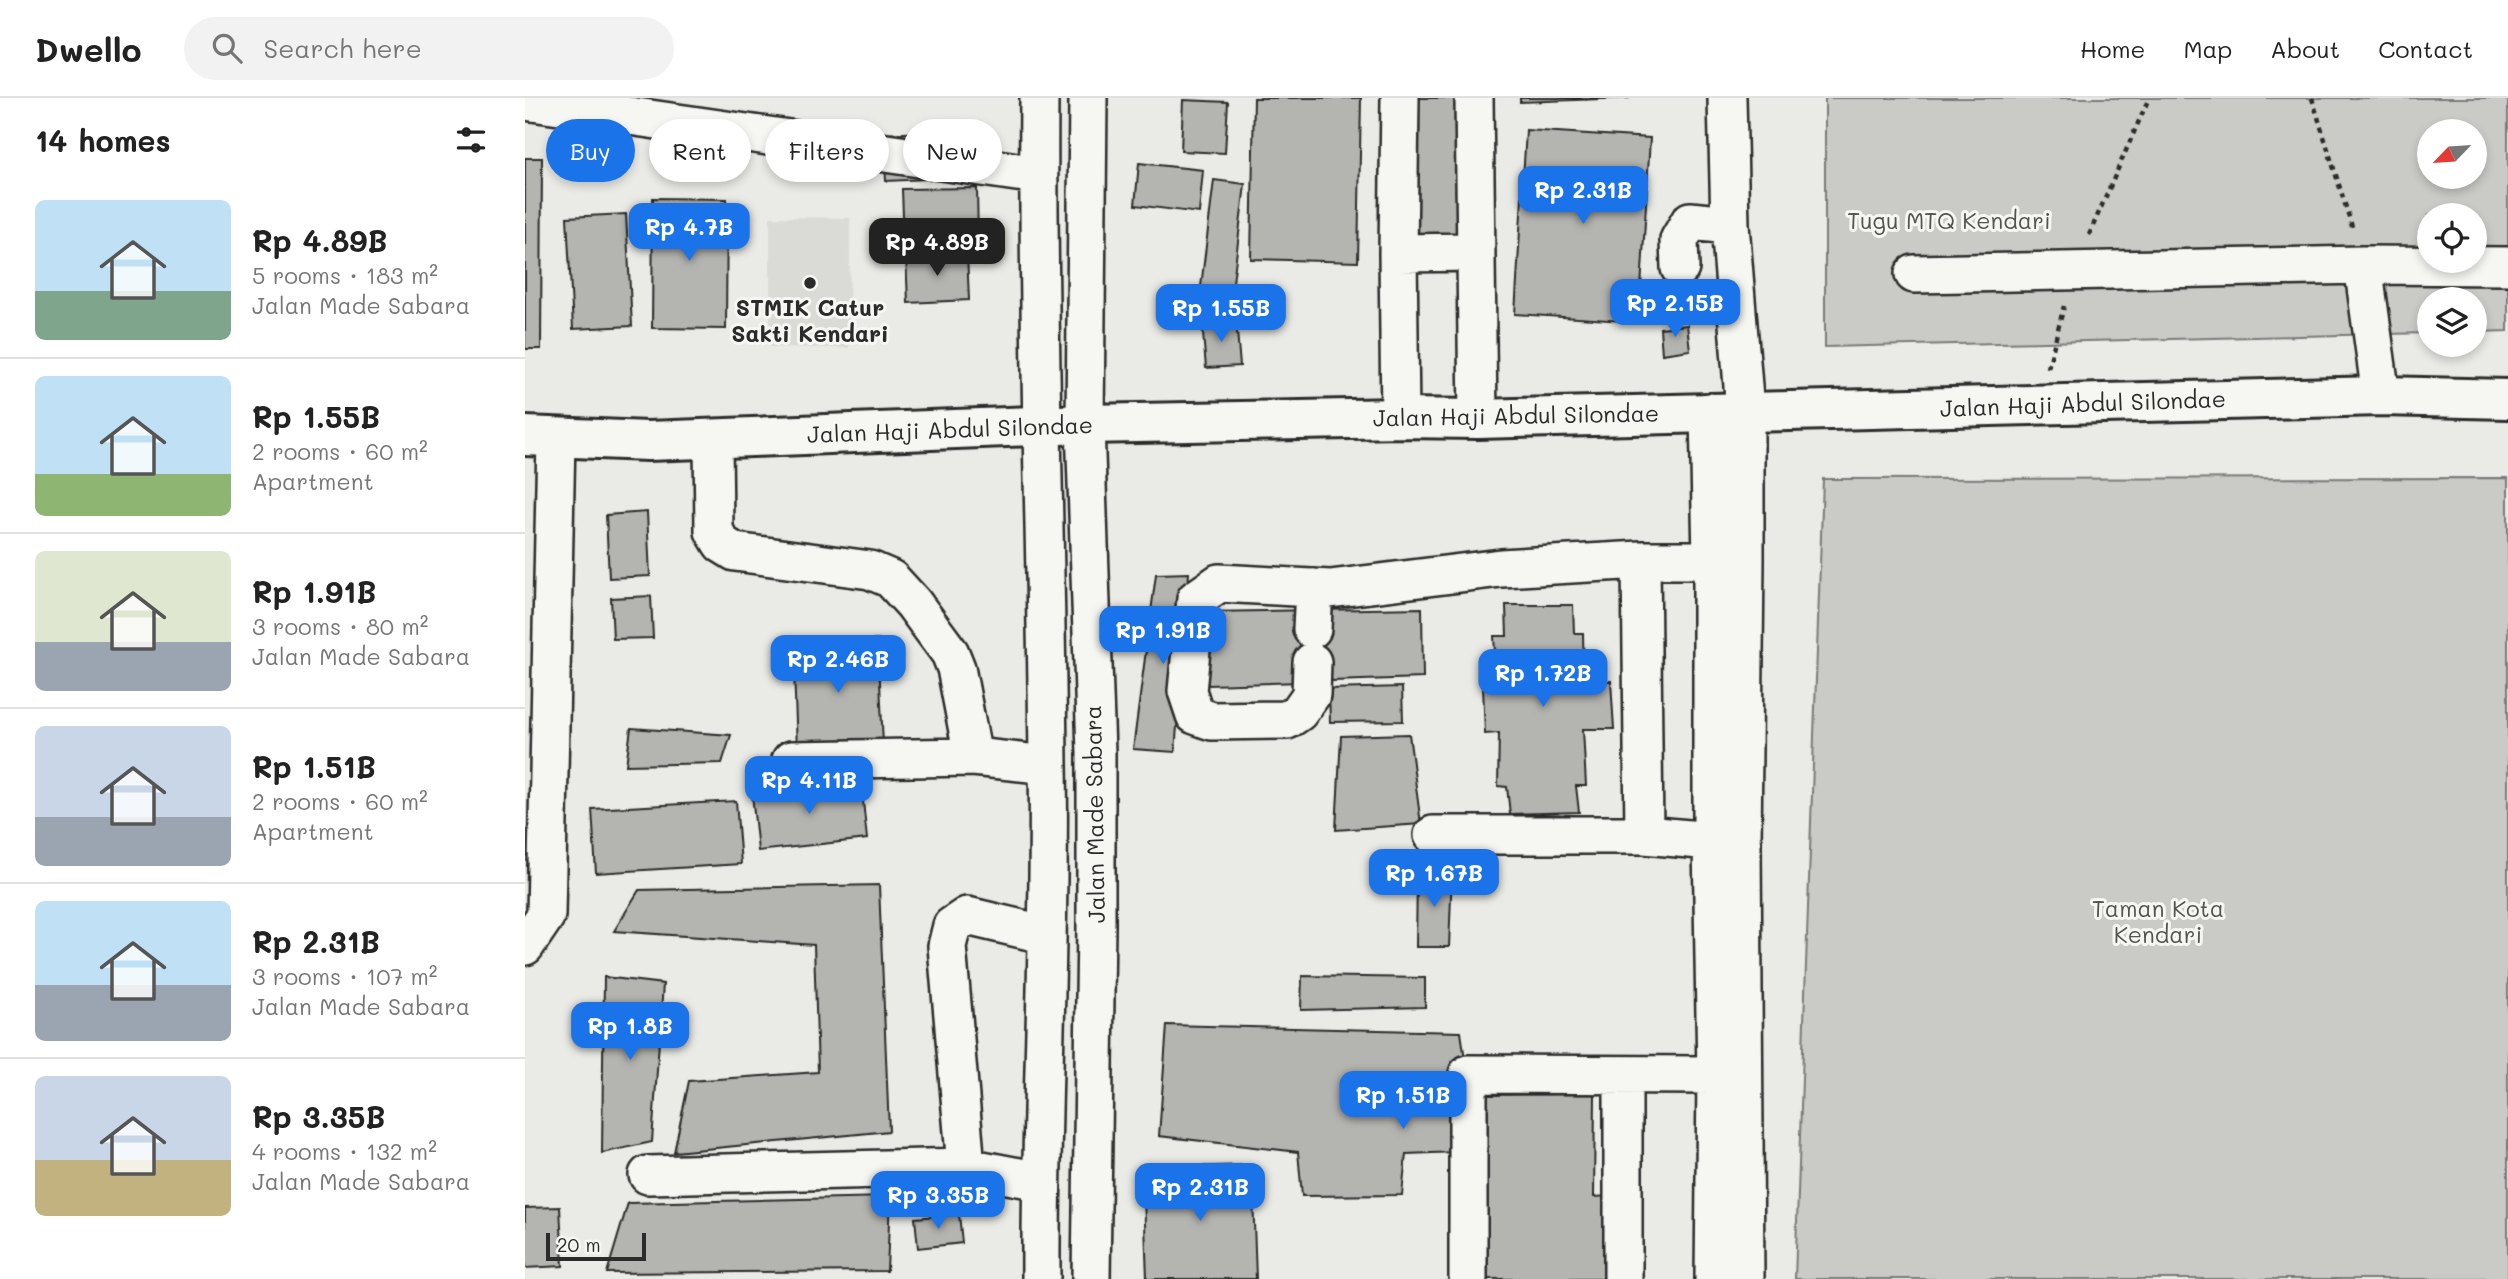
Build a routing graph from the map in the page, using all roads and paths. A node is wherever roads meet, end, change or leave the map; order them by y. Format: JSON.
{"nodes":[{"id":1,"x":1039,"y":98,"type":"edge"},
{"id":2,"x":1088,"y":98,"type":"edge"},
{"id":3,"x":1400,"y":98,"type":"edge"},
{"id":4,"x":1473,"y":98,"type":"edge"},
{"id":5,"x":1727,"y":98,"type":"edge"},
{"id":6,"x":2312,"y":98,"type":"edge"},
{"id":7,"x":525,"y":102,"type":"edge"},
{"id":8,"x":1038,"y":175,"type":"junction"},
{"id":9,"x":1730,"y":225,"type":"junction"},
{"id":10,"x":1476,"y":252,"type":"junction"},
{"id":11,"x":1398,"y":253,"type":"junction"},
{"id":12,"x":2363,"y":265,"type":"junction"},
{"id":13,"x":2508,"y":266,"type":"edge"},
{"id":14,"x":1680,"y":268,"type":"dead end"},
{"id":15,"x":1915,"y":274,"type":"dead end"},
{"id":16,"x":2381,"y":396,"type":"junction"},
{"id":17,"x":2508,"y":399,"type":"edge"},
{"id":18,"x":1727,"y":412,"type":"junction"},
{"id":19,"x":1400,"y":418,"type":"junction"},
{"id":20,"x":1478,"y":419,"type":"junction"},
{"id":21,"x":1085,"y":424,"type":"junction"},
{"id":22,"x":1041,"y":427,"type":"junction"},
{"id":23,"x":540,"y":437,"type":"edge"},
{"id":24,"x":713,"y":439,"type":"junction"},
{"id":25,"x":1641,"y":560,"type":"junction"},
{"id":26,"x":1712,"y":560,"type":"junction"},
{"id":27,"x":539,"y":569,"type":"edge"},
{"id":28,"x":1314,"y":588,"type":"junction"},
{"id":29,"x":973,"y":757,"type":"junction"},
{"id":30,"x":791,"y":760,"type":"dead end"},
{"id":31,"x":1048,"y":765,"type":"junction"},
{"id":32,"x":1433,"y":835,"type":"dead end"},
{"id":33,"x":1644,"y":835,"type":"junction"},
{"id":34,"x":1712,"y":841,"type":"junction"},
{"id":35,"x":1047,"y":935,"type":"junction"},
{"id":36,"x":525,"y":946,"type":"edge"},
{"id":37,"x":1623,"y":1075,"type":"junction"},
{"id":38,"x":1716,"y":1075,"type":"junction"},
{"id":39,"x":965,"y":1167,"type":"junction"},
{"id":40,"x":647,"y":1175,"type":"dead end"},
{"id":41,"x":1040,"y":1181,"type":"junction"},
{"id":42,"x":1031,"y":1278,"type":"edge"},
{"id":43,"x":1091,"y":1279,"type":"edge"},
{"id":44,"x":1468,"y":1279,"type":"edge"},
{"id":45,"x":1623,"y":1279,"type":"edge"},
{"id":46,"x":1714,"y":1279,"type":"edge"},
{"id":47,"x":1745,"y":1279,"type":"edge"}],
"edges":[{"from":1,"to":8,"type":"street","name":"Jalan Made Sabara"},
{"from":2,"to":21,"type":"street","name":"Jalan Made Sabara"},
{"from":3,"to":11,"type":"street"},
{"from":4,"to":10,"type":"street"},
{"from":5,"to":9,"type":"street"},
{"from":6,"to":12,"type":"path"},
{"from":7,"to":8,"type":"street"},
{"from":8,"to":22,"type":"street","name":"Jalan Made Sabara"},
{"from":9,"to":14,"type":"street"},
{"from":9,"to":18,"type":"street"},
{"from":10,"to":11,"type":"street"},
{"from":10,"to":20,"type":"street"},
{"from":11,"to":19,"type":"street"},
{"from":12,"to":13,"type":"street"},
{"from":12,"to":15,"type":"street"},
{"from":12,"to":16,"type":"street"},
{"from":16,"to":17,"type":"highway","name":"Jalan Haji Abdul Silondae"},
{"from":16,"to":18,"type":"highway","name":"Jalan Haji Abdul Silondae"},
{"from":18,"to":20,"type":"highway","name":"Jalan Haji Abdul Silondae"},
{"from":18,"to":26,"type":"street"},
{"from":18,"to":47,"type":"street"},
{"from":19,"to":20,"type":"highway","name":"Jalan Haji Abdul Silondae"},
{"from":19,"to":21,"type":"highway","name":"Jalan Haji Abdul Silondae"},
{"from":21,"to":22,"type":"highway","name":"Jalan Haji Abdul Silondae"},
{"from":21,"to":43,"type":"street","name":"Jalan Made Sabara"},
{"from":22,"to":24,"type":"highway","name":"Jalan Haji Abdul Silondae"},
{"from":22,"to":31,"type":"street","name":"Jalan Made Sabara"},
{"from":23,"to":24,"type":"highway","name":"Jalan Haji Abdul Silondae"},
{"from":23,"to":27,"type":"street"},
{"from":24,"to":29,"type":"street"},
{"from":25,"to":26,"type":"street"},
{"from":25,"to":28,"type":"street"},
{"from":25,"to":33,"type":"street"},
{"from":26,"to":34,"type":"street"},
{"from":27,"to":36,"type":"street"},
{"from":28,"to":28,"type":"street"},
{"from":29,"to":30,"type":"street"},
{"from":29,"to":31,"type":"street"},
{"from":31,"to":35,"type":"street","name":"Jalan Made Sabara"},
{"from":32,"to":33,"type":"street"},
{"from":33,"to":34,"type":"street"},
{"from":34,"to":38,"type":"street"},
{"from":35,"to":39,"type":"street"},
{"from":35,"to":41,"type":"street","name":"Jalan Made Sabara"},
{"from":37,"to":38,"type":"street"},
{"from":37,"to":44,"type":"street"},
{"from":37,"to":45,"type":"street"},
{"from":38,"to":46,"type":"street"},
{"from":39,"to":40,"type":"street"},
{"from":39,"to":41,"type":"street"},
{"from":41,"to":42,"type":"street","name":"Jalan Made Sabara"}]}
